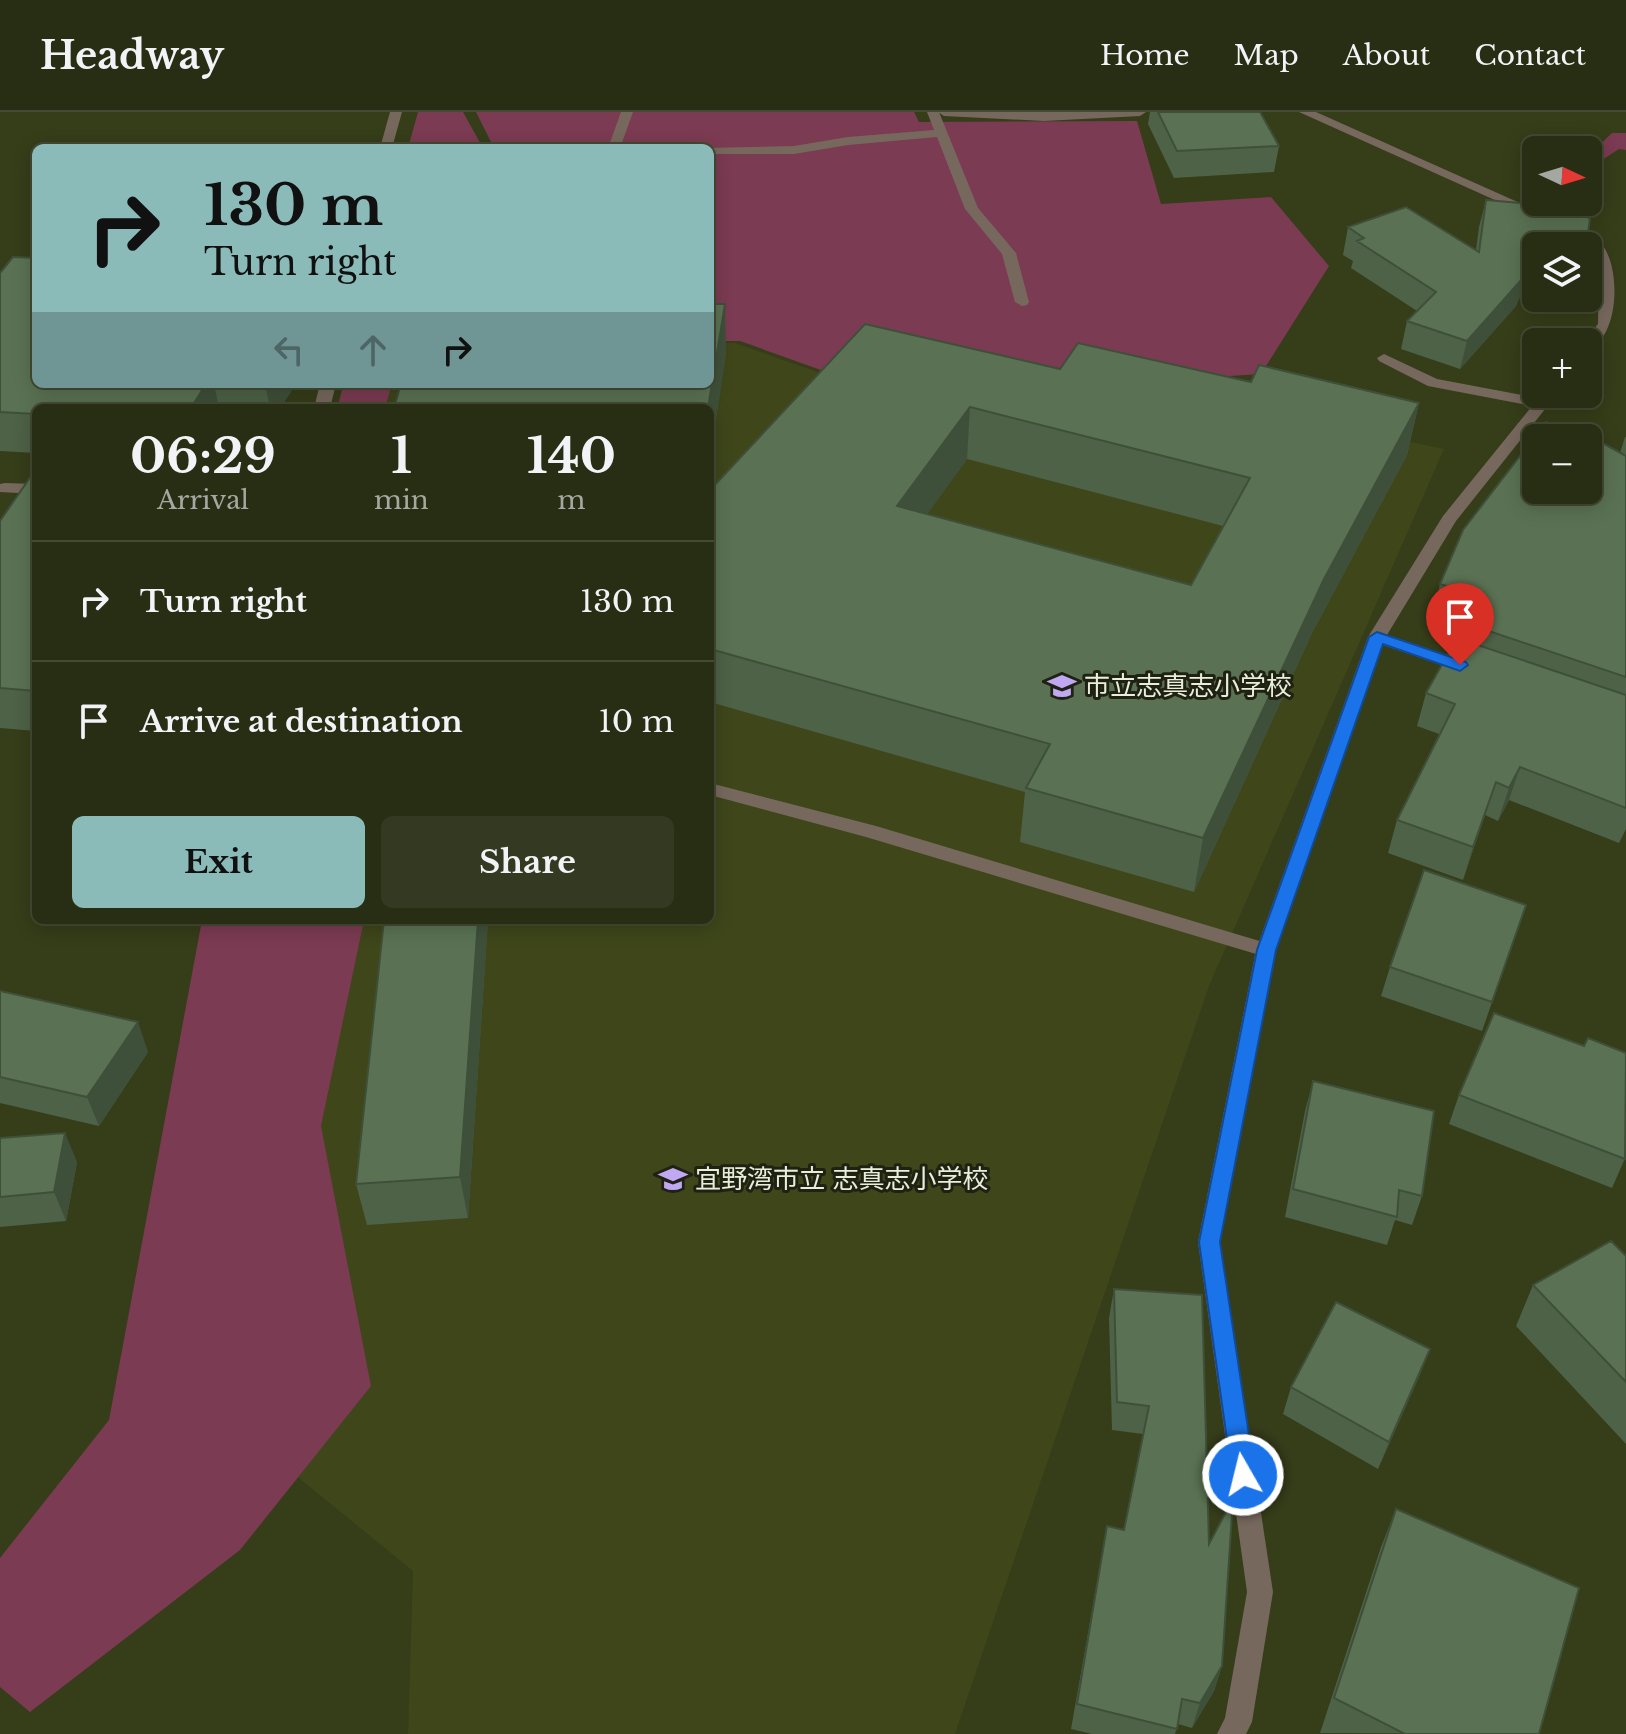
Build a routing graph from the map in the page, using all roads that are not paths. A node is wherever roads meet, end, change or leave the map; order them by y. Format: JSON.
{"nodes":[{"id":1,"x":396,"y":112,"type":"edge"},
{"id":2,"x":627,"y":112,"type":"edge"},
{"id":3,"x":933,"y":112,"type":"edge"},
{"id":4,"x":944,"y":112,"type":"edge"},
{"id":5,"x":1140,"y":112,"type":"edge"},
{"id":6,"x":1305,"y":112,"type":"edge"},
{"id":7,"x":942,"y":133,"type":"junction"},
{"id":8,"x":387,"y":144,"type":"edge"},
{"id":9,"x":615,"y":144,"type":"edge"},
{"id":10,"x":714,"y":150,"type":"edge"},
{"id":11,"x":1522,"y":207,"type":"edge"},
{"id":12,"x":1558,"y":222,"type":"edge"},
{"id":13,"x":1022,"y":302,"type":"dead end"},
{"id":14,"x":1602,"y":329,"type":"edge"},
{"id":15,"x":1384,"y":358,"type":"dead end"},
{"id":16,"x":1522,"y":396,"type":"edge"},
{"id":17,"x":1538,"y":408,"type":"edge"},
{"id":18,"x":1525,"y":424,"type":"edge"},
{"id":19,"x":1522,"y":428,"type":"edge"},
{"id":20,"x":32,"y":489,"type":"edge"},
{"id":21,"x":2,"y":490,"type":"edge"},
{"id":22,"x":1377,"y":637,"type":"junction"},
{"id":23,"x":1480,"y":672,"type":"edge"},
{"id":24,"x":714,"y":790,"type":"edge"},
{"id":25,"x":1266,"y":950,"type":"junction"},
{"id":26,"x":1231,"y":1734,"type":"edge"}],
"edges":[{"from":1,"to":8,"type":"street"},
{"from":2,"to":9,"type":"street"},
{"from":3,"to":7,"type":"street"},
{"from":4,"to":5,"type":"street"},
{"from":6,"to":11,"type":"street"},
{"from":7,"to":10,"type":"street"},
{"from":7,"to":13,"type":"street"},
{"from":12,"to":14,"type":"street"},
{"from":15,"to":16,"type":"street"},
{"from":17,"to":18,"type":"street"},
{"from":19,"to":22,"type":"street"},
{"from":20,"to":21,"type":"street"},
{"from":22,"to":23,"type":"street"},
{"from":22,"to":25,"type":"street"},
{"from":24,"to":25,"type":"street"},
{"from":25,"to":26,"type":"street"}]}
